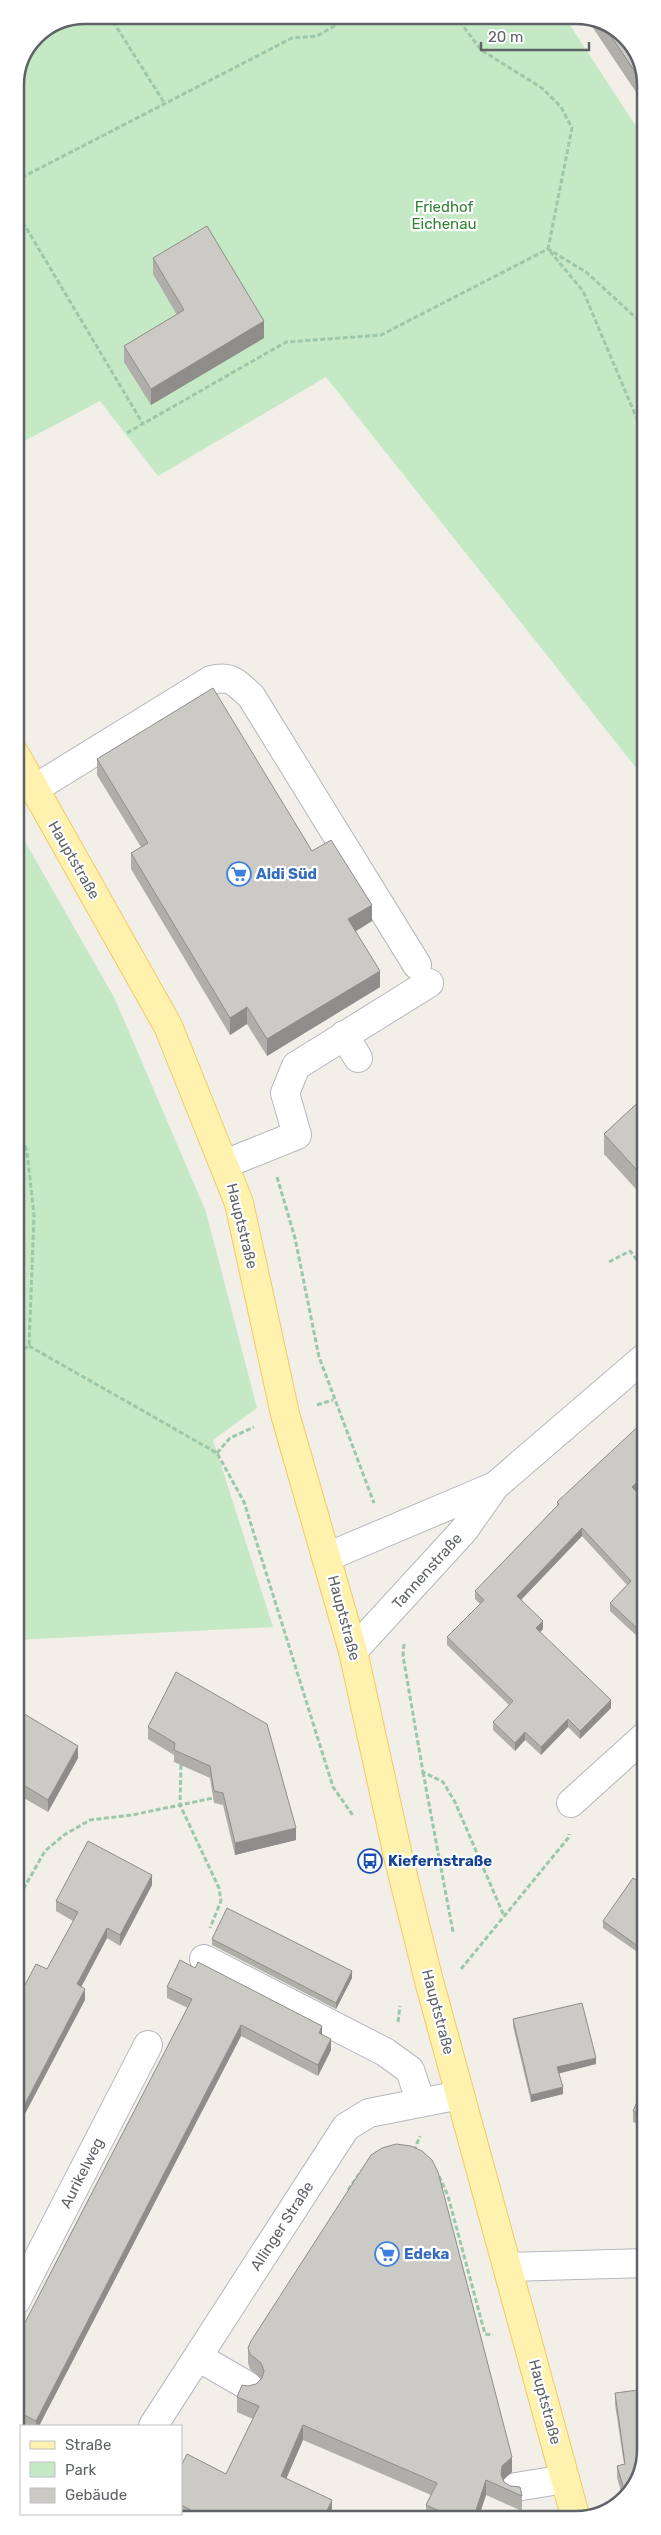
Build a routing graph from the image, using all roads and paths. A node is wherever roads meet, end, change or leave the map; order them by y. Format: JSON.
{"nodes":[{"id":1,"x":116,"y":24,"type":"edge"},
{"id":2,"x":338,"y":24,"type":"edge"},
{"id":3,"x":461,"y":24,"type":"edge"},
{"id":4,"x":165,"y":104,"type":"junction"},
{"id":5,"x":24,"y":177,"type":"edge"},
{"id":6,"x":24,"y":224,"type":"edge"},
{"id":7,"x":548,"y":249,"type":"junction"},
{"id":8,"x":637,"y":319,"type":"edge"},
{"id":9,"x":637,"y":419,"type":"edge"},
{"id":10,"x":143,"y":424,"type":"junction"},
{"id":11,"x":127,"y":433,"type":"dead end"},
{"id":12,"x":24,"y":771,"type":"edge"},
{"id":13,"x":34,"y":789,"type":"junction"},
{"id":14,"x":344,"y":1035,"type":"junction"},
{"id":15,"x":358,"y":1058,"type":"dead end"},
{"id":16,"x":24,"y":1145,"type":"edge"},
{"id":17,"x":265,"y":1148,"type":"junction"},
{"id":18,"x":225,"y":1164,"type":"junction"},
{"id":19,"x":637,"y":1260,"type":"edge"},
{"id":20,"x":609,"y":1262,"type":"dead end"},
{"id":21,"x":29,"y":1346,"type":"junction"},
{"id":22,"x":24,"y":1349,"type":"edge"},
{"id":23,"x":637,"y":1364,"type":"edge"},
{"id":24,"x":286,"y":1416,"type":"junction"},
{"id":25,"x":216,"y":1453,"type":"junction"},
{"id":26,"x":495,"y":1486,"type":"junction"},
{"id":27,"x":386,"y":1533,"type":"junction"},
{"id":28,"x":328,"y":1557,"type":"junction"},
{"id":29,"x":404,"y":1642,"type":"dead end"},
{"id":30,"x":353,"y":1651,"type":"junction"},
{"id":31,"x":637,"y":1743,"type":"edge"},
{"id":32,"x":181,"y":1765,"type":"edge"},
{"id":33,"x":423,"y":1772,"type":"junction"},
{"id":34,"x":213,"y":1798,"type":"edge"},
{"id":35,"x":570,"y":1803,"type":"joint"},
{"id":36,"x":180,"y":1805,"type":"junction"},
{"id":37,"x":356,"y":1818,"type":"dead end"},
{"id":38,"x":24,"y":1888,"type":"edge"},
{"id":39,"x":504,"y":1916,"type":"junction"},
{"id":40,"x":455,"y":1941,"type":"dead end"},
{"id":41,"x":204,"y":1958,"type":"joint"},
{"id":42,"x":458,"y":1960,"type":"dead end"},
{"id":43,"x":460,"y":1970,"type":"junction"},
{"id":44,"x":429,"y":1981,"type":"junction"},
{"id":45,"x":401,"y":1998,"type":"dead end"},
{"id":46,"x":148,"y":2045,"type":"dead end"},
{"id":47,"x":385,"y":2052,"type":"junction"},
{"id":48,"x":460,"y":2095,"type":"junction"},
{"id":49,"x":421,"y":2103,"type":"junction"},
{"id":50,"x":419,"y":2138,"type":"dead end"},
{"id":51,"x":413,"y":2156,"type":"edge"},
{"id":52,"x":367,"y":2165,"type":"edge"},
{"id":53,"x":434,"y":2169,"type":"edge"},
{"id":54,"x":348,"y":2190,"type":"edge"},
{"id":55,"x":637,"y":2262,"type":"edge"},
{"id":56,"x":509,"y":2267,"type":"junction"},
{"id":57,"x":24,"y":2285,"type":"edge"},
{"id":58,"x":480,"y":2316,"type":"dead end"},
{"id":59,"x":198,"y":2357,"type":"junction"},
{"id":60,"x":248,"y":2386,"type":"edge"},
{"id":61,"x":154,"y":2425,"type":"edge"},
{"id":62,"x":565,"y":2479,"type":"junction"},
{"id":63,"x":516,"y":2487,"type":"edge"},
{"id":64,"x":574,"y":2511,"type":"edge"}],
"edges":[{"from":1,"to":4,"type":"path"},
{"from":2,"to":4,"type":"path"},
{"from":3,"to":7,"type":"path"},
{"from":4,"to":5,"type":"path"},
{"from":6,"to":10,"type":"path"},
{"from":7,"to":8,"type":"path"},
{"from":7,"to":9,"type":"path"},
{"from":7,"to":10,"type":"path"},
{"from":10,"to":11,"type":"path"},
{"from":12,"to":13,"type":"main road","name":"Hauptstraße"},
{"from":13,"to":14,"type":"street"},
{"from":13,"to":18,"type":"main road","name":"Hauptstraße"},
{"from":14,"to":15,"type":"street"},
{"from":14,"to":17,"type":"street"},
{"from":16,"to":21,"type":"path"},
{"from":17,"to":18,"type":"street"},
{"from":17,"to":27,"type":"path"},
{"from":18,"to":24,"type":"main road","name":"Hauptstraße"},
{"from":19,"to":20,"type":"path"},
{"from":21,"to":22,"type":"path"},
{"from":21,"to":25,"type":"path"},
{"from":23,"to":26,"type":"street","name":"Tannenstraße"},
{"from":24,"to":25,"type":"path"},
{"from":24,"to":28,"type":"main road","name":"Hauptstraße"},
{"from":25,"to":37,"type":"path"},
{"from":26,"to":27,"type":"street","name":"Tannenstraße"},
{"from":26,"to":30,"type":"street","name":"Tannenstraße"},
{"from":27,"to":28,"type":"street","name":"Tannenstraße"},
{"from":28,"to":30,"type":"main road","name":"Hauptstraße"},
{"from":29,"to":33,"type":"path"},
{"from":30,"to":44,"type":"main road","name":"Hauptstraße"},
{"from":31,"to":35,"type":"street"},
{"from":32,"to":36,"type":"path"},
{"from":33,"to":39,"type":"path"},
{"from":33,"to":40,"type":"path"},
{"from":34,"to":36,"type":"path"},
{"from":35,"to":39,"type":"path"},
{"from":36,"to":38,"type":"path"},
{"from":36,"to":41,"type":"path"},
{"from":39,"to":43,"type":"path"},
{"from":41,"to":47,"type":"street"},
{"from":42,"to":43,"type":"path"},
{"from":43,"to":44,"type":"path"},
{"from":44,"to":48,"type":"main road","name":"Hauptstraße"},
{"from":45,"to":47,"type":"path"},
{"from":46,"to":57,"type":"street","name":"Aurikelweg"},
{"from":47,"to":49,"type":"street"},
{"from":48,"to":49,"type":"street","name":"Allinger Straße"},
{"from":48,"to":56,"type":"main road","name":"Hauptstraße"},
{"from":49,"to":59,"type":"street","name":"Allinger Straße"},
{"from":50,"to":51,"type":"path"},
{"from":52,"to":54,"type":"path"},
{"from":53,"to":58,"type":"path"},
{"from":55,"to":56,"type":"street"},
{"from":56,"to":62,"type":"main road","name":"Hauptstraße"},
{"from":59,"to":60,"type":"street"},
{"from":59,"to":61,"type":"street","name":"Allinger Straße"},
{"from":62,"to":63,"type":"street"},
{"from":62,"to":64,"type":"main road","name":"Hauptstraße"}]}
